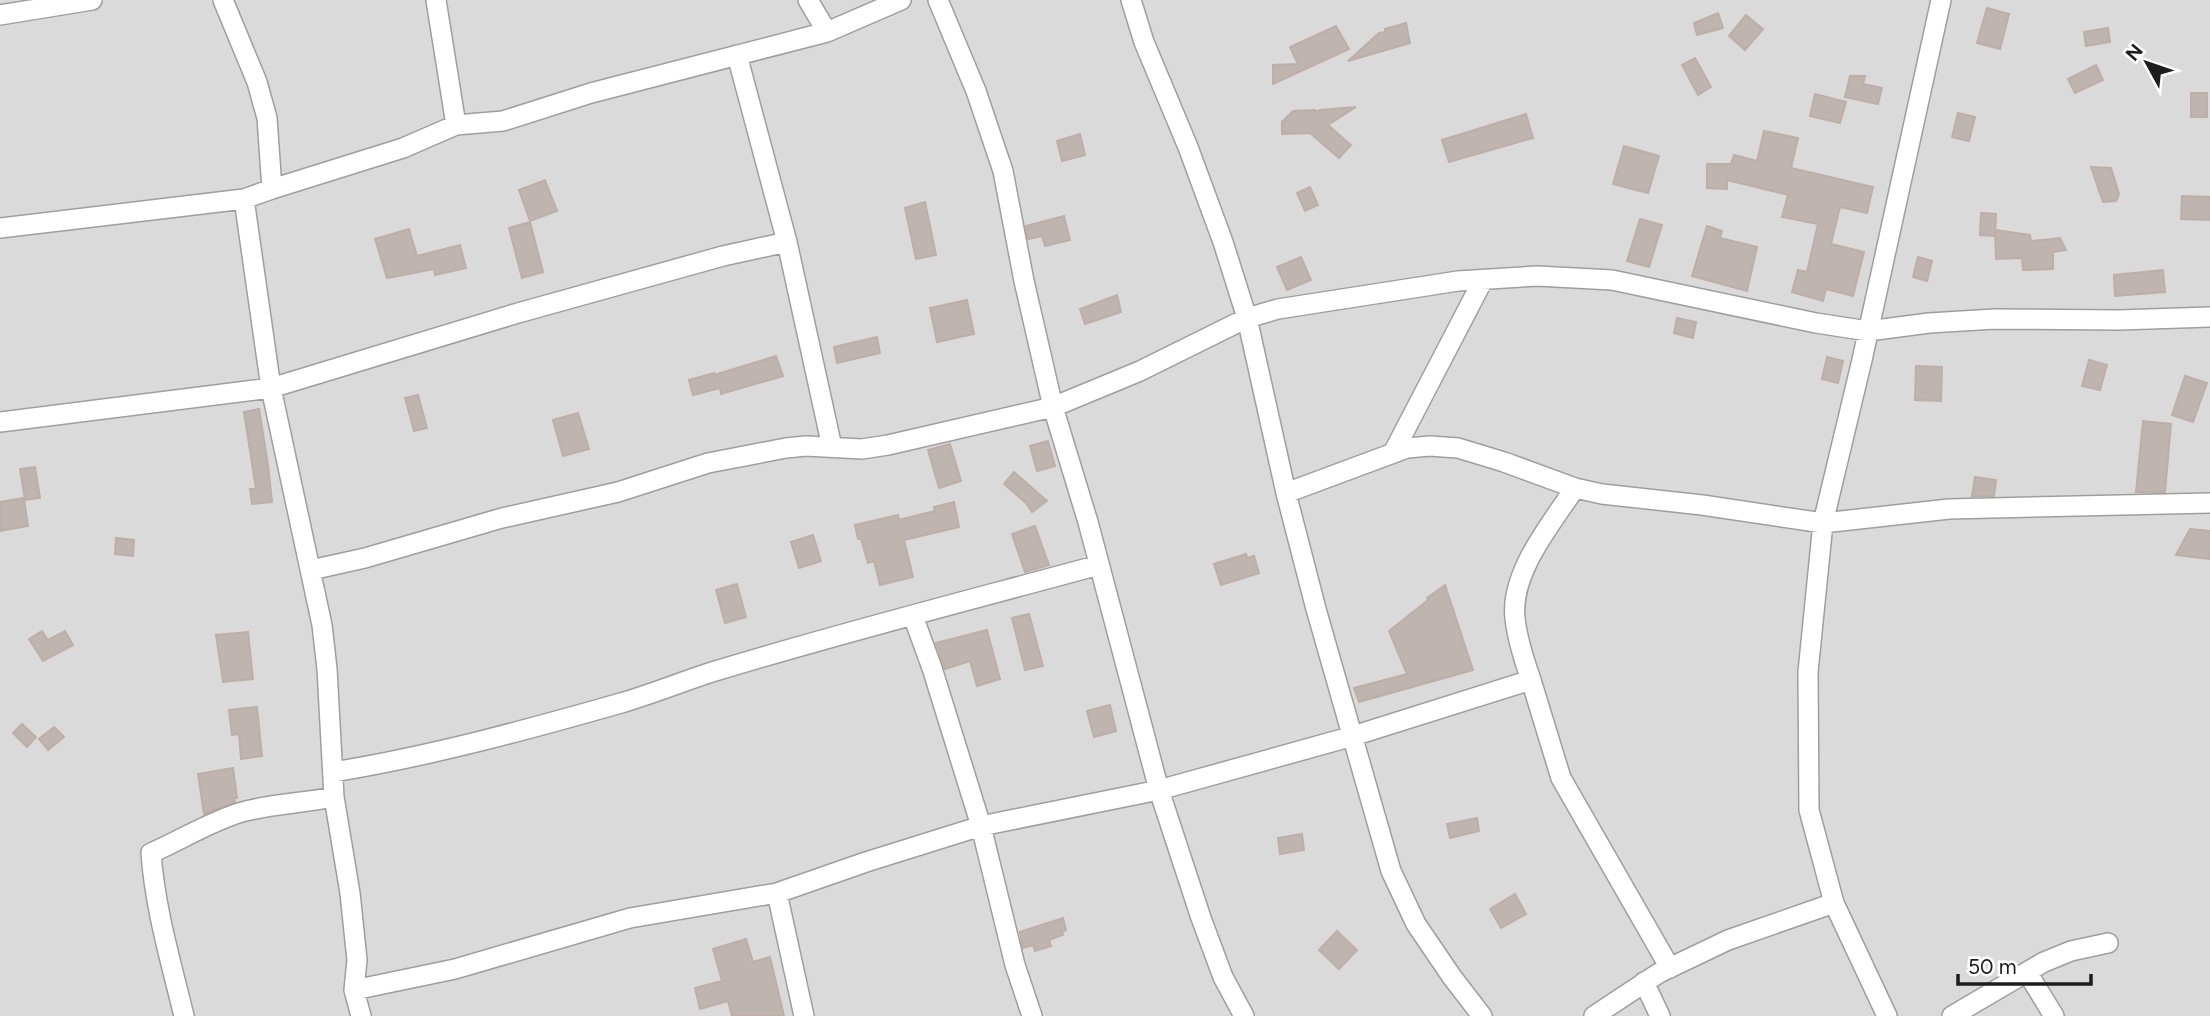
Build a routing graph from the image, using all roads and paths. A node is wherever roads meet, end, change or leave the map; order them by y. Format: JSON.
{"nodes":[{"id":1,"x":92,"y":0,"type":"edge"},
{"id":2,"x":223,"y":0,"type":"edge"},
{"id":3,"x":436,"y":0,"type":"edge"},
{"id":4,"x":808,"y":0,"type":"edge"},
{"id":5,"x":901,"y":0,"type":"edge"},
{"id":6,"x":938,"y":0,"type":"edge"},
{"id":7,"x":1131,"y":0,"type":"edge"},
{"id":8,"x":1941,"y":0,"type":"edge"},
{"id":9,"x":0,"y":15,"type":"edge"},
{"id":10,"x":827,"y":32,"type":"junction"},
{"id":11,"x":737,"y":55,"type":"junction"},
{"id":12,"x":456,"y":125,"type":"junction"},
{"id":13,"x":272,"y":189,"type":"junction"},
{"id":14,"x":244,"y":199,"type":"junction"},
{"id":15,"x":0,"y":228,"type":"edge"},
{"id":16,"x":787,"y":242,"type":"junction"},
{"id":17,"x":1483,"y":280,"type":"junction"},
{"id":18,"x":2210,"y":317,"type":"edge"},
{"id":19,"x":1247,"y":318,"type":"junction"},
{"id":20,"x":1868,"y":331,"type":"junction"},
{"id":21,"x":271,"y":388,"type":"junction"},
{"id":22,"x":1053,"y":407,"type":"junction"},
{"id":23,"x":0,"y":422,"type":"edge"},
{"id":24,"x":832,"y":447,"type":"junction"},
{"id":25,"x":1392,"y":453,"type":"junction"},
{"id":26,"x":1574,"y":488,"type":"junction"},
{"id":27,"x":1286,"y":493,"type":"junction"},
{"id":28,"x":2210,"y":503,"type":"edge"},
{"id":29,"x":1823,"y":523,"type":"junction"},
{"id":30,"x":1100,"y":565,"type":"junction"},
{"id":31,"x":311,"y":570,"type":"junction"},
{"id":32,"x":913,"y":615,"type":"junction"},
{"id":33,"x":1531,"y":680,"type":"junction"},
{"id":34,"x":1353,"y":736,"type":"junction"},
{"id":35,"x":333,"y":772,"type":"junction"},
{"id":36,"x":1159,"y":790,"type":"junction"},
{"id":37,"x":334,"y":797,"type":"junction"},
{"id":38,"x":981,"y":826,"type":"junction"},
{"id":39,"x":777,"y":893,"type":"junction"},
{"id":40,"x":1833,"y":903,"type":"junction"},
{"id":41,"x":2108,"y":943,"type":"dead end"},
{"id":42,"x":1670,"y":968,"type":"junction"},
{"id":43,"x":2027,"y":972,"type":"junction"},
{"id":44,"x":1644,"y":982,"type":"junction"},
{"id":45,"x":354,"y":990,"type":"junction"},
{"id":46,"x":184,"y":1016,"type":"edge"},
{"id":47,"x":361,"y":1016,"type":"edge"},
{"id":48,"x":804,"y":1016,"type":"edge"},
{"id":49,"x":1032,"y":1016,"type":"edge"},
{"id":50,"x":1244,"y":1016,"type":"edge"},
{"id":51,"x":1482,"y":1016,"type":"edge"},
{"id":52,"x":1594,"y":1016,"type":"edge"},
{"id":53,"x":1660,"y":1016,"type":"edge"},
{"id":54,"x":1887,"y":1016,"type":"edge"},
{"id":55,"x":1952,"y":1016,"type":"edge"},
{"id":56,"x":2054,"y":1016,"type":"edge"}],
"edges":[{"from":1,"to":9,"type":"street"},
{"from":2,"to":13,"type":"street"},
{"from":3,"to":12,"type":"street"},
{"from":4,"to":10,"type":"street"},
{"from":5,"to":10,"type":"street"},
{"from":6,"to":22,"type":"street"},
{"from":7,"to":19,"type":"street"},
{"from":8,"to":20,"type":"street"},
{"from":10,"to":11,"type":"street"},
{"from":11,"to":12,"type":"street"},
{"from":11,"to":16,"type":"street"},
{"from":12,"to":13,"type":"street"},
{"from":13,"to":14,"type":"street"},
{"from":14,"to":15,"type":"street"},
{"from":14,"to":21,"type":"street"},
{"from":16,"to":21,"type":"street"},
{"from":16,"to":24,"type":"street"},
{"from":17,"to":19,"type":"street"},
{"from":17,"to":20,"type":"street"},
{"from":17,"to":25,"type":"street"},
{"from":18,"to":20,"type":"street"},
{"from":19,"to":22,"type":"street"},
{"from":19,"to":27,"type":"street"},
{"from":20,"to":29,"type":"street"},
{"from":21,"to":23,"type":"street"},
{"from":21,"to":31,"type":"street"},
{"from":22,"to":24,"type":"street"},
{"from":22,"to":30,"type":"street"},
{"from":24,"to":31,"type":"street"},
{"from":25,"to":26,"type":"street"},
{"from":25,"to":27,"type":"street"},
{"from":26,"to":29,"type":"street"},
{"from":26,"to":33,"type":"street"},
{"from":27,"to":34,"type":"street"},
{"from":28,"to":29,"type":"street"},
{"from":29,"to":40,"type":"street"},
{"from":30,"to":32,"type":"street"},
{"from":30,"to":36,"type":"street"},
{"from":31,"to":35,"type":"street"},
{"from":32,"to":35,"type":"street"},
{"from":32,"to":38,"type":"street"},
{"from":33,"to":34,"type":"street"},
{"from":33,"to":42,"type":"street"},
{"from":34,"to":36,"type":"street"},
{"from":34,"to":51,"type":"street"},
{"from":35,"to":37,"type":"street"},
{"from":36,"to":38,"type":"street"},
{"from":36,"to":50,"type":"street"},
{"from":37,"to":45,"type":"street"},
{"from":37,"to":46,"type":"street"},
{"from":38,"to":39,"type":"street"},
{"from":38,"to":49,"type":"street"},
{"from":39,"to":45,"type":"street"},
{"from":39,"to":48,"type":"street"},
{"from":40,"to":42,"type":"street"},
{"from":40,"to":54,"type":"street"},
{"from":41,"to":43,"type":"street"},
{"from":42,"to":44,"type":"street"},
{"from":43,"to":55,"type":"street"},
{"from":43,"to":56,"type":"street"},
{"from":44,"to":52,"type":"street"},
{"from":44,"to":53,"type":"street"},
{"from":45,"to":47,"type":"street"}]}
